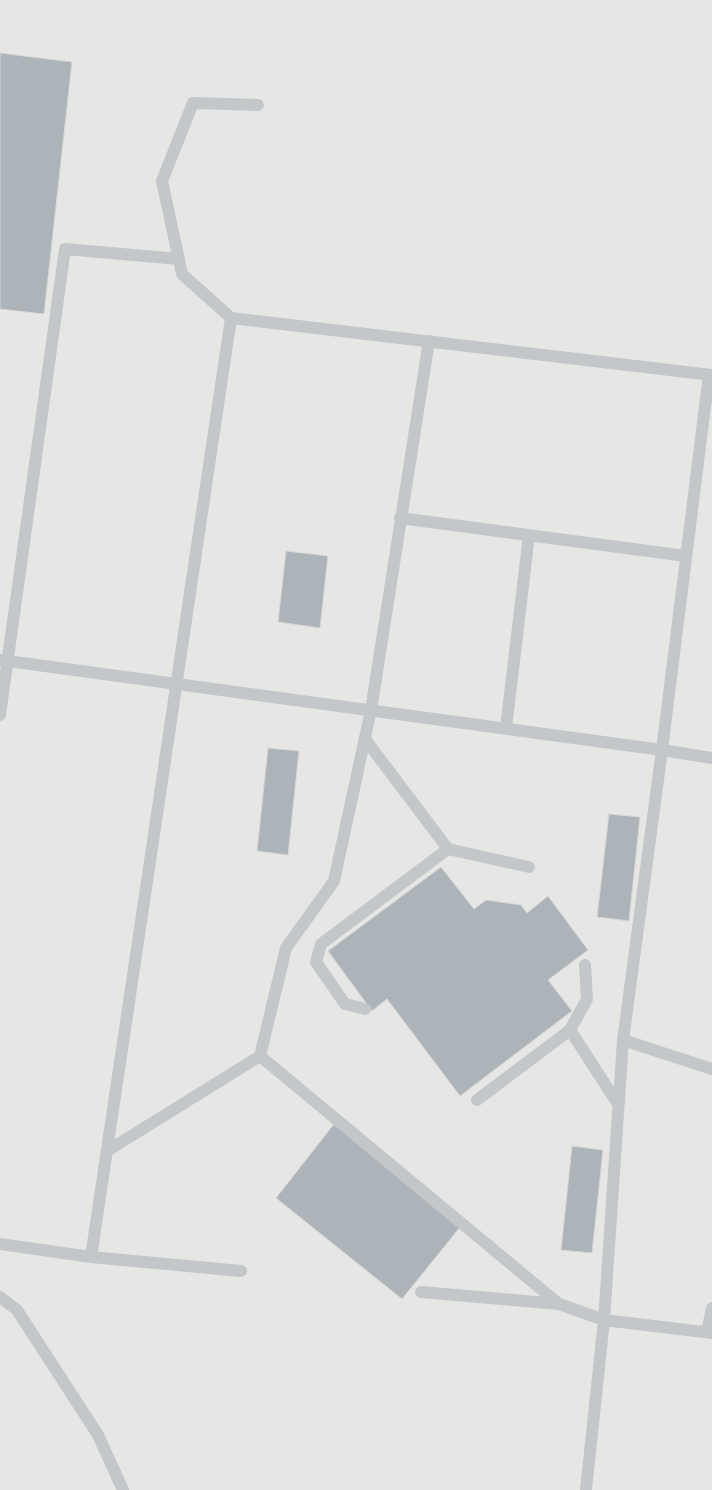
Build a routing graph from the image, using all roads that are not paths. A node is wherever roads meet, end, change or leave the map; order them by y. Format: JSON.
{"nodes":[{"id":1,"x":258,"y":105,"type":"dead end"},
{"id":2,"x":179,"y":259,"type":"junction"},
{"id":3,"x":232,"y":318,"type":"junction"},
{"id":4,"x":429,"y":341,"type":"junction"},
{"id":5,"x":710,"y":375,"type":"edge"},
{"id":6,"x":400,"y":518,"type":"junction"},
{"id":7,"x":529,"y":535,"type":"junction"},
{"id":8,"x":686,"y":556,"type":"junction"},
{"id":9,"x":4,"y":660,"type":"edge"},
{"id":10,"x":176,"y":684,"type":"junction"},
{"id":11,"x":371,"y":710,"type":"junction"},
{"id":12,"x":0,"y":715,"type":"edge"},
{"id":13,"x":506,"y":728,"type":"junction"},
{"id":14,"x":365,"y":739,"type":"junction"},
{"id":15,"x":662,"y":750,"type":"junction"},
{"id":16,"x":712,"y":758,"type":"edge"},
{"id":17,"x":448,"y":848,"type":"junction"},
{"id":18,"x":529,"y":867,"type":"dead end"},
{"id":19,"x":585,"y":965,"type":"dead end"},
{"id":20,"x":365,"y":1009,"type":"dead end"},
{"id":21,"x":570,"y":1030,"type":"junction"},
{"id":22,"x":623,"y":1040,"type":"junction"},
{"id":23,"x":260,"y":1056,"type":"junction"},
{"id":24,"x":712,"y":1069,"type":"edge"},
{"id":25,"x":476,"y":1100,"type":"dead end"},
{"id":26,"x":618,"y":1104,"type":"junction"},
{"id":27,"x":107,"y":1150,"type":"junction"},
{"id":28,"x":0,"y":1244,"type":"edge"},
{"id":29,"x":90,"y":1257,"type":"junction"},
{"id":30,"x":241,"y":1271,"type":"dead end"},
{"id":31,"x":421,"y":1292,"type":"dead end"},
{"id":32,"x":0,"y":1297,"type":"edge"},
{"id":33,"x":559,"y":1304,"type":"junction"},
{"id":34,"x":712,"y":1308,"type":"edge"},
{"id":35,"x":604,"y":1320,"type":"junction"},
{"id":36,"x":710,"y":1333,"type":"edge"},
{"id":37,"x":124,"y":1490,"type":"edge"},
{"id":38,"x":586,"y":1490,"type":"edge"}],
"edges":[{"from":1,"to":2,"type":"lane"},
{"from":2,"to":3,"type":"lane"},
{"from":2,"to":9,"type":"lane"},
{"from":3,"to":4,"type":"lane"},
{"from":3,"to":10,"type":"lane"},
{"from":4,"to":5,"type":"lane"},
{"from":4,"to":6,"type":"lane"},
{"from":5,"to":8,"type":"lane"},
{"from":6,"to":7,"type":"lane"},
{"from":6,"to":11,"type":"lane"},
{"from":7,"to":8,"type":"lane"},
{"from":7,"to":13,"type":"lane"},
{"from":8,"to":15,"type":"lane"},
{"from":9,"to":10,"type":"lane"},
{"from":9,"to":12,"type":"lane"},
{"from":10,"to":11,"type":"lane"},
{"from":10,"to":27,"type":"lane"},
{"from":11,"to":13,"type":"lane"},
{"from":11,"to":14,"type":"lane"},
{"from":13,"to":15,"type":"lane"},
{"from":14,"to":17,"type":"lane"},
{"from":14,"to":23,"type":"lane"},
{"from":15,"to":16,"type":"lane"},
{"from":15,"to":22,"type":"lane"},
{"from":17,"to":18,"type":"lane"},
{"from":17,"to":20,"type":"lane"},
{"from":19,"to":21,"type":"lane"},
{"from":21,"to":25,"type":"lane"},
{"from":21,"to":26,"type":"lane"},
{"from":22,"to":24,"type":"lane"},
{"from":22,"to":26,"type":"lane"},
{"from":23,"to":27,"type":"lane"},
{"from":23,"to":33,"type":"lane"},
{"from":26,"to":35,"type":"lane"},
{"from":27,"to":29,"type":"lane"},
{"from":28,"to":29,"type":"lane"},
{"from":29,"to":30,"type":"lane"},
{"from":31,"to":33,"type":"lane"},
{"from":32,"to":37,"type":"lane"},
{"from":33,"to":35,"type":"lane"},
{"from":34,"to":36,"type":"lane"},
{"from":35,"to":36,"type":"lane"},
{"from":35,"to":38,"type":"lane"}]}
